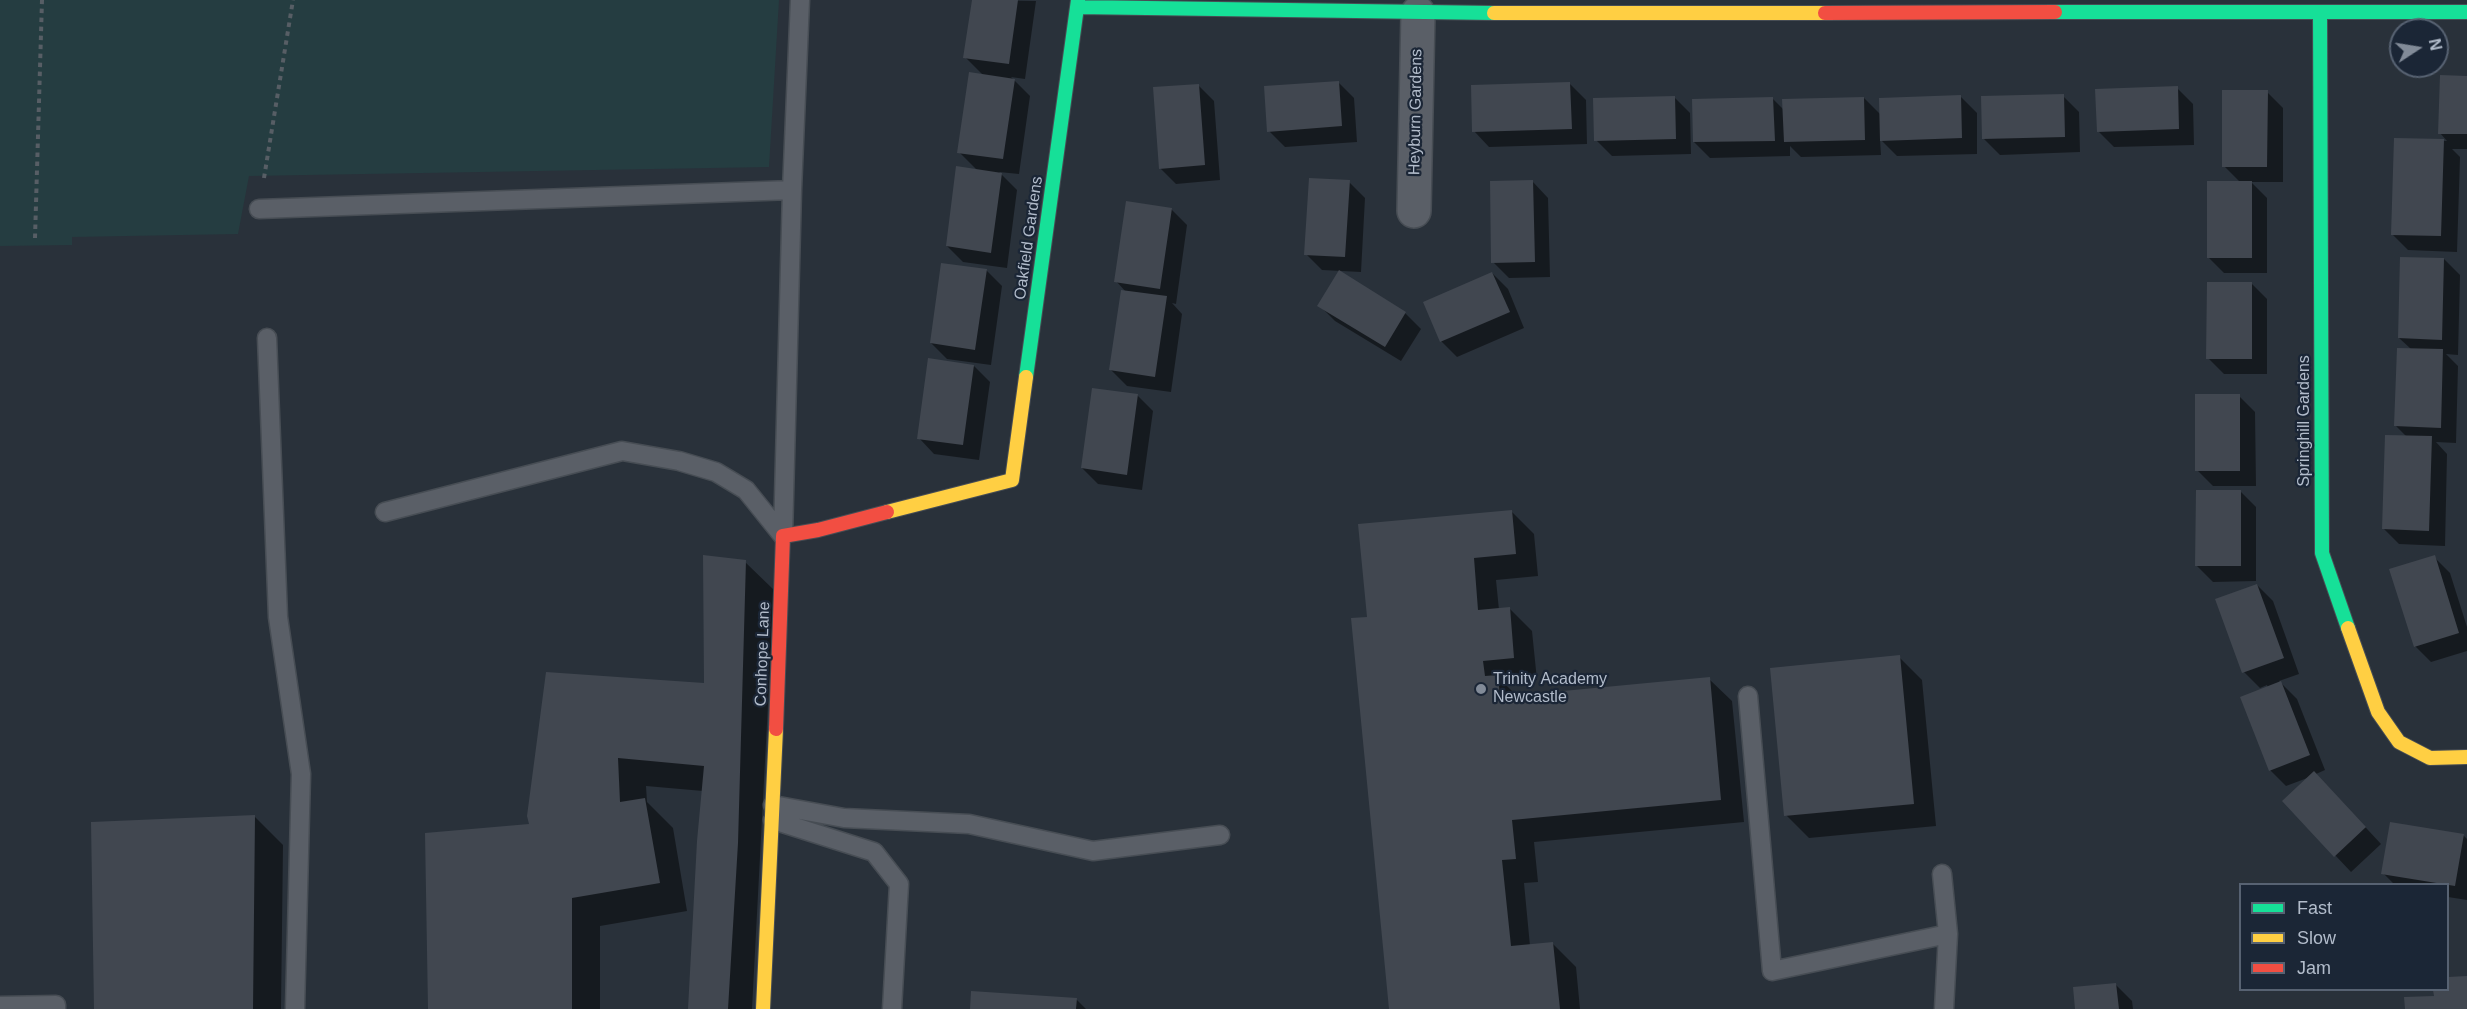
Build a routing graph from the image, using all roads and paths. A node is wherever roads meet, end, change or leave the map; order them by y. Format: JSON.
{"nodes":[{"id":1,"x":42,"y":0,"type":"edge"},
{"id":2,"x":293,"y":0,"type":"edge"},
{"id":3,"x":800,"y":0,"type":"edge"},
{"id":4,"x":1077,"y":4,"type":"edge"},
{"id":5,"x":2320,"y":12,"type":"junction"},
{"id":6,"x":2467,"y":12,"type":"edge"},
{"id":7,"x":1418,"y":13,"type":"junction"},
{"id":8,"x":792,"y":190,"type":"junction"},
{"id":9,"x":259,"y":209,"type":"joint"},
{"id":10,"x":1414,"y":212,"type":"dead end"},
{"id":11,"x":35,"y":238,"type":"dead end"},
{"id":12,"x":267,"y":338,"type":"dead end"},
{"id":13,"x":385,"y":512,"type":"dead end"},
{"id":14,"x":783,"y":536,"type":"junction"},
{"id":15,"x":1748,"y":696,"type":"dead end"},
{"id":16,"x":2467,"y":757,"type":"edge"},
{"id":17,"x":773,"y":812,"type":"junction"},
{"id":18,"x":1220,"y":835,"type":"dead end"},
{"id":19,"x":1942,"y":874,"type":"dead end"},
{"id":20,"x":1948,"y":934,"type":"junction"},
{"id":21,"x":0,"y":1006,"type":"edge"},
{"id":22,"x":56,"y":1009,"type":"edge"},
{"id":23,"x":295,"y":1009,"type":"edge"},
{"id":24,"x":763,"y":1009,"type":"edge"},
{"id":25,"x":892,"y":1009,"type":"edge"},
{"id":26,"x":1944,"y":1009,"type":"edge"}],
"edges":[{"from":1,"to":11,"type":"path"},
{"from":2,"to":9,"type":"path"},
{"from":3,"to":8,"type":"lane"},
{"from":4,"to":7,"type":"street"},
{"from":4,"to":14,"type":"street","name":"Oakfield Gardens"},
{"from":5,"to":6,"type":"street"},
{"from":5,"to":7,"type":"street"},
{"from":5,"to":16,"type":"street","name":"Springhill Gardens"},
{"from":7,"to":10,"type":"street","name":"Heyburn Gardens"},
{"from":8,"to":9,"type":"lane"},
{"from":8,"to":14,"type":"lane"},
{"from":12,"to":23,"type":"lane"},
{"from":13,"to":14,"type":"lane"},
{"from":14,"to":17,"type":"street","name":"Conhope Lane"},
{"from":15,"to":20,"type":"lane"},
{"from":17,"to":18,"type":"lane"},
{"from":17,"to":24,"type":"street","name":"Conhope Lane"},
{"from":17,"to":25,"type":"lane"},
{"from":19,"to":20,"type":"lane"},
{"from":20,"to":26,"type":"lane"},
{"from":21,"to":22,"type":"lane"}]}
